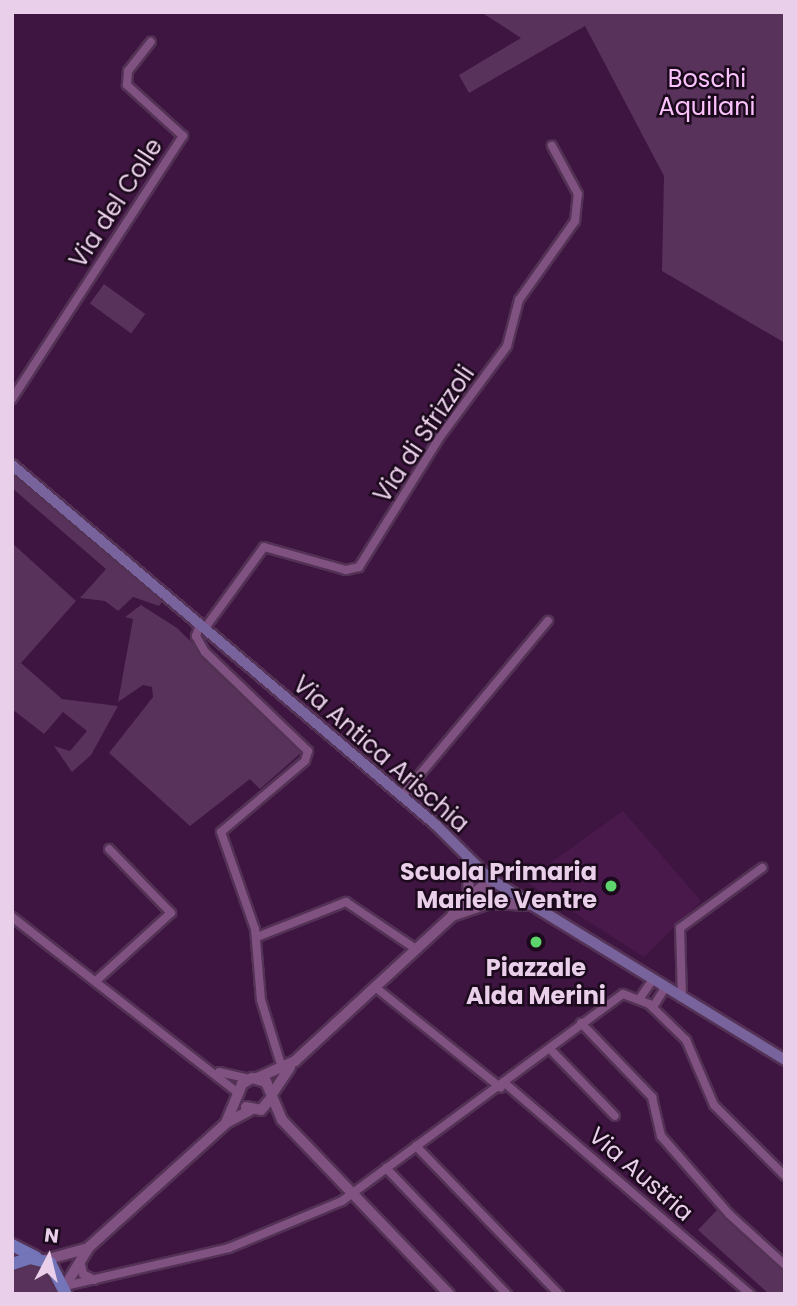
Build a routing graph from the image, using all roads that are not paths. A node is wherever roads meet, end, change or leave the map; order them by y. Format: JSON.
{"nodes":[{"id":1,"x":150,"y":42,"type":"dead end"},
{"id":2,"x":552,"y":146,"type":"dead end"},
{"id":3,"x":12,"y":399,"type":"edge"},
{"id":4,"x":12,"y":465,"type":"edge"},
{"id":5,"x":548,"y":621,"type":"dead end"},
{"id":6,"x":202,"y":626,"type":"junction"},
{"id":7,"x":402,"y":796,"type":"junction"},
{"id":8,"x":109,"y":849,"type":"dead end"},
{"id":9,"x":467,"y":857,"type":"junction"},
{"id":10,"x":762,"y":868,"type":"dead end"},
{"id":11,"x":490,"y":879,"type":"junction"},
{"id":12,"x":467,"y":903,"type":"junction"},
{"id":13,"x":530,"y":905,"type":"junction"},
{"id":14,"x":12,"y":917,"type":"edge"},
{"id":15,"x":257,"y":937,"type":"junction"},
{"id":16,"x":416,"y":949,"type":"junction"},
{"id":17,"x":97,"y":980,"type":"junction"},
{"id":18,"x":652,"y":981,"type":"junction"},
{"id":19,"x":375,"y":987,"type":"junction"},
{"id":20,"x":665,"y":988,"type":"junction"},
{"id":21,"x":640,"y":998,"type":"junction"},
{"id":22,"x":682,"y":998,"type":"junction"},
{"id":23,"x":653,"y":1007,"type":"junction"},
{"id":24,"x":581,"y":1023,"type":"junction"},
{"id":25,"x":550,"y":1049,"type":"junction"},
{"id":26,"x":785,"y":1060,"type":"edge"},
{"id":27,"x":217,"y":1071,"type":"junction"},
{"id":28,"x":283,"y":1072,"type":"junction"},
{"id":29,"x":253,"y":1078,"type":"junction"},
{"id":30,"x":504,"y":1086,"type":"junction"},
{"id":31,"x":239,"y":1095,"type":"junction"},
{"id":32,"x":271,"y":1096,"type":"junction"},
{"id":33,"x":254,"y":1110,"type":"junction"},
{"id":34,"x":615,"y":1116,"type":"dead end"},
{"id":35,"x":282,"y":1120,"type":"junction"},
{"id":36,"x":226,"y":1123,"type":"junction"},
{"id":37,"x":416,"y":1146,"type":"junction"},
{"id":38,"x":386,"y":1168,"type":"junction"},
{"id":39,"x":785,"y":1177,"type":"edge"},
{"id":40,"x":351,"y":1195,"type":"junction"},
{"id":41,"x":12,"y":1245,"type":"edge"},
{"id":42,"x":89,"y":1247,"type":"junction"},
{"id":43,"x":81,"y":1257,"type":"junction"},
{"id":44,"x":44,"y":1260,"type":"junction"},
{"id":45,"x":12,"y":1265,"type":"edge"},
{"id":46,"x":785,"y":1265,"type":"edge"},
{"id":47,"x":95,"y":1280,"type":"junction"},
{"id":48,"x":66,"y":1291,"type":"edge"},
{"id":49,"x":449,"y":1294,"type":"edge"},
{"id":50,"x":507,"y":1294,"type":"edge"},
{"id":51,"x":559,"y":1294,"type":"edge"},
{"id":52,"x":750,"y":1294,"type":"edge"}],
"edges":[{"from":1,"to":3,"type":"street","name":"Via del Colle"},
{"from":2,"to":6,"type":"street","name":"Via di Sfrizzoli"},
{"from":4,"to":6,"type":"main road","name":"Via Antica Arischia"},
{"from":5,"to":7,"type":"street"},
{"from":6,"to":7,"type":"main road","name":"Via Antica Arischia"},
{"from":6,"to":15,"type":"street"},
{"from":7,"to":9,"type":"main road","name":"Via Antica Arischia"},
{"from":8,"to":17,"type":"street"},
{"from":9,"to":11,"type":"main road","name":"Via Antica Arischia"},
{"from":9,"to":12,"type":"street"},
{"from":10,"to":22,"type":"street"},
{"from":11,"to":12,"type":"street"},
{"from":11,"to":13,"type":"main road","name":"Via Antica Arischia"},
{"from":12,"to":13,"type":"street"},
{"from":12,"to":16,"type":"street"},
{"from":13,"to":18,"type":"main road","name":"Via Antica Arischia"},
{"from":14,"to":17,"type":"street"},
{"from":15,"to":16,"type":"street"},
{"from":15,"to":28,"type":"street"},
{"from":16,"to":19,"type":"street"},
{"from":17,"to":27,"type":"street"},
{"from":18,"to":20,"type":"main road","name":"Via Antica Arischia"},
{"from":18,"to":21,"type":"street"},
{"from":19,"to":28,"type":"street"},
{"from":19,"to":30,"type":"street","name":"Via Austria"},
{"from":20,"to":22,"type":"main road","name":"Via Antica Arischia"},
{"from":20,"to":23,"type":"street"},
{"from":21,"to":23,"type":"street"},
{"from":21,"to":24,"type":"street"},
{"from":22,"to":26,"type":"main road","name":"Via Antica Arischia"},
{"from":23,"to":39,"type":"street"},
{"from":24,"to":25,"type":"street"},
{"from":24,"to":46,"type":"street"},
{"from":25,"to":30,"type":"street"},
{"from":25,"to":34,"type":"street"},
{"from":27,"to":29,"type":"street"},
{"from":27,"to":31,"type":"street"},
{"from":28,"to":29,"type":"street"},
{"from":28,"to":32,"type":"street"},
{"from":29,"to":31,"type":"street"},
{"from":29,"to":32,"type":"street"},
{"from":30,"to":37,"type":"street"},
{"from":30,"to":52,"type":"street","name":"Via Austria"},
{"from":31,"to":33,"type":"street"},
{"from":31,"to":36,"type":"street"},
{"from":32,"to":33,"type":"street"},
{"from":32,"to":35,"type":"street"},
{"from":33,"to":35,"type":"street"},
{"from":33,"to":36,"type":"street"},
{"from":35,"to":40,"type":"street"},
{"from":36,"to":42,"type":"street"},
{"from":37,"to":38,"type":"street"},
{"from":37,"to":51,"type":"street"},
{"from":38,"to":40,"type":"street"},
{"from":38,"to":50,"type":"street"},
{"from":40,"to":47,"type":"street"},
{"from":40,"to":49,"type":"street"},
{"from":41,"to":44,"type":"main road"},
{"from":42,"to":43,"type":"street"},
{"from":42,"to":44,"type":"street"},
{"from":43,"to":47,"type":"street"},
{"from":43,"to":48,"type":"street"},
{"from":44,"to":45,"type":"main road"},
{"from":44,"to":48,"type":"main road"},
{"from":47,"to":48,"type":"street"}]}
